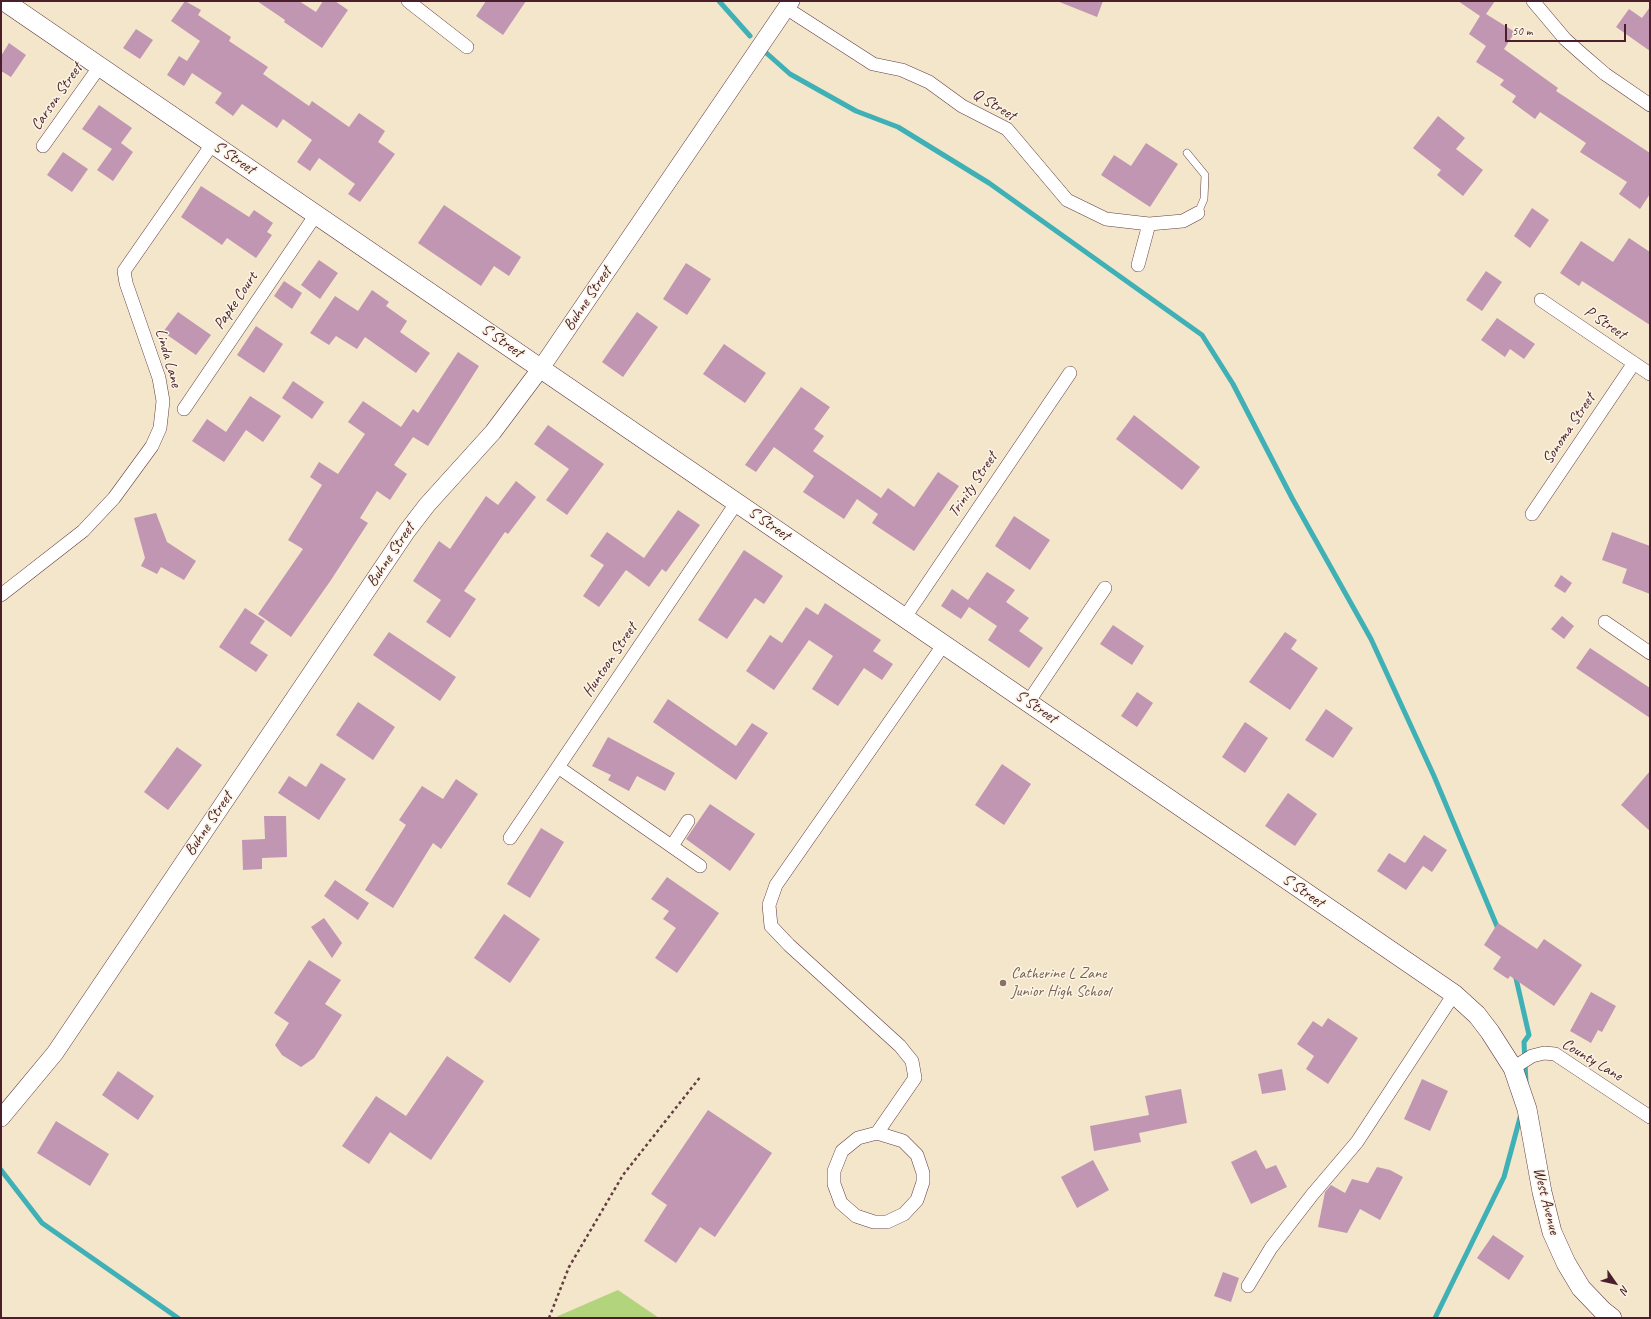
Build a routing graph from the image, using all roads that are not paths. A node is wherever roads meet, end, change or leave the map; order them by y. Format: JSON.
{"nodes":[{"id":1,"x":4,"y":1,"type":"edge"},
{"id":2,"x":408,"y":1,"type":"edge"},
{"id":3,"x":1533,"y":1,"type":"edge"},
{"id":4,"x":789,"y":4,"type":"edge"},
{"id":5,"x":468,"y":46,"type":"dead end"},
{"id":6,"x":100,"y":66,"type":"junction"},
{"id":7,"x":1650,"y":105,"type":"edge"},
{"id":8,"x":213,"y":143,"type":"junction"},
{"id":9,"x":43,"y":146,"type":"dead end"},
{"id":10,"x":1187,"y":153,"type":"dead end"},
{"id":11,"x":317,"y":213,"type":"junction"},
{"id":12,"x":1198,"y":213,"type":"joint"},
{"id":13,"x":1150,"y":224,"type":"junction"},
{"id":14,"x":1138,"y":265,"type":"dead end"},
{"id":15,"x":1541,"y":300,"type":"dead end"},
{"id":16,"x":1634,"y":363,"type":"junction"},
{"id":17,"x":541,"y":368,"type":"junction"},
{"id":18,"x":1649,"y":372,"type":"edge"},
{"id":19,"x":1070,"y":373,"type":"dead end"},
{"id":20,"x":184,"y":409,"type":"dead end"},
{"id":21,"x":737,"y":502,"type":"junction"},
{"id":22,"x":1532,"y":514,"type":"dead end"},
{"id":23,"x":1105,"y":588,"type":"dead end"},
{"id":24,"x":1,"y":595,"type":"edge"},
{"id":25,"x":905,"y":617,"type":"junction"},
{"id":26,"x":1605,"y":622,"type":"dead end"},
{"id":27,"x":944,"y":644,"type":"junction"},
{"id":28,"x":1650,"y":653,"type":"edge"},
{"id":29,"x":1029,"y":701,"type":"junction"},
{"id":30,"x":558,"y":767,"type":"junction"},
{"id":31,"x":688,"y":821,"type":"dead end"},
{"id":32,"x":510,"y":838,"type":"dead end"},
{"id":33,"x":672,"y":846,"type":"junction"},
{"id":34,"x":700,"y":866,"type":"dead end"},
{"id":35,"x":1454,"y":994,"type":"junction"},
{"id":36,"x":1513,"y":1068,"type":"junction"},
{"id":37,"x":1650,"y":1117,"type":"edge"},
{"id":38,"x":1,"y":1118,"type":"edge"},
{"id":39,"x":877,"y":1133,"type":"junction"},
{"id":40,"x":1248,"y":1286,"type":"dead end"},
{"id":41,"x":1612,"y":1318,"type":"edge"}],
"edges":[{"from":1,"to":6,"type":"main road","name":"S Street"},
{"from":2,"to":5,"type":"street"},
{"from":3,"to":7,"type":"street"},
{"from":4,"to":13,"type":"street","name":"Q Street"},
{"from":4,"to":17,"type":"street","name":"Buhne Street"},
{"from":6,"to":8,"type":"main road","name":"S Street"},
{"from":6,"to":9,"type":"street","name":"Carson Street"},
{"from":8,"to":11,"type":"main road","name":"S Street"},
{"from":8,"to":24,"type":"street","name":"Linda Lane"},
{"from":10,"to":12,"type":"lane"},
{"from":11,"to":17,"type":"main road","name":"S Street"},
{"from":11,"to":20,"type":"street","name":"Papke Court"},
{"from":12,"to":13,"type":"street","name":"Q Street"},
{"from":13,"to":14,"type":"street"},
{"from":15,"to":16,"type":"street","name":"P Street"},
{"from":16,"to":18,"type":"street","name":"P Street"},
{"from":16,"to":22,"type":"street","name":"Sonoma Street"},
{"from":17,"to":21,"type":"main road","name":"S Street"},
{"from":17,"to":38,"type":"street","name":"Buhne Street"},
{"from":19,"to":25,"type":"street","name":"Trinity Street"},
{"from":21,"to":25,"type":"main road","name":"S Street"},
{"from":21,"to":30,"type":"street","name":"Huntoon Street"},
{"from":23,"to":29,"type":"street"},
{"from":25,"to":27,"type":"main road","name":"S Street"},
{"from":26,"to":28,"type":"street"},
{"from":27,"to":29,"type":"main road","name":"S Street"},
{"from":27,"to":39,"type":"street"},
{"from":29,"to":35,"type":"main road","name":"S Street"},
{"from":30,"to":32,"type":"street","name":"Huntoon Street"},
{"from":30,"to":33,"type":"street"},
{"from":31,"to":33,"type":"street"},
{"from":33,"to":34,"type":"street"},
{"from":35,"to":36,"type":"main road","name":"S Street"},
{"from":35,"to":40,"type":"street"},
{"from":36,"to":37,"type":"street","name":"County Lane"},
{"from":36,"to":41,"type":"main road","name":"West Avenue"},
{"from":39,"to":39,"type":"street"}]}
